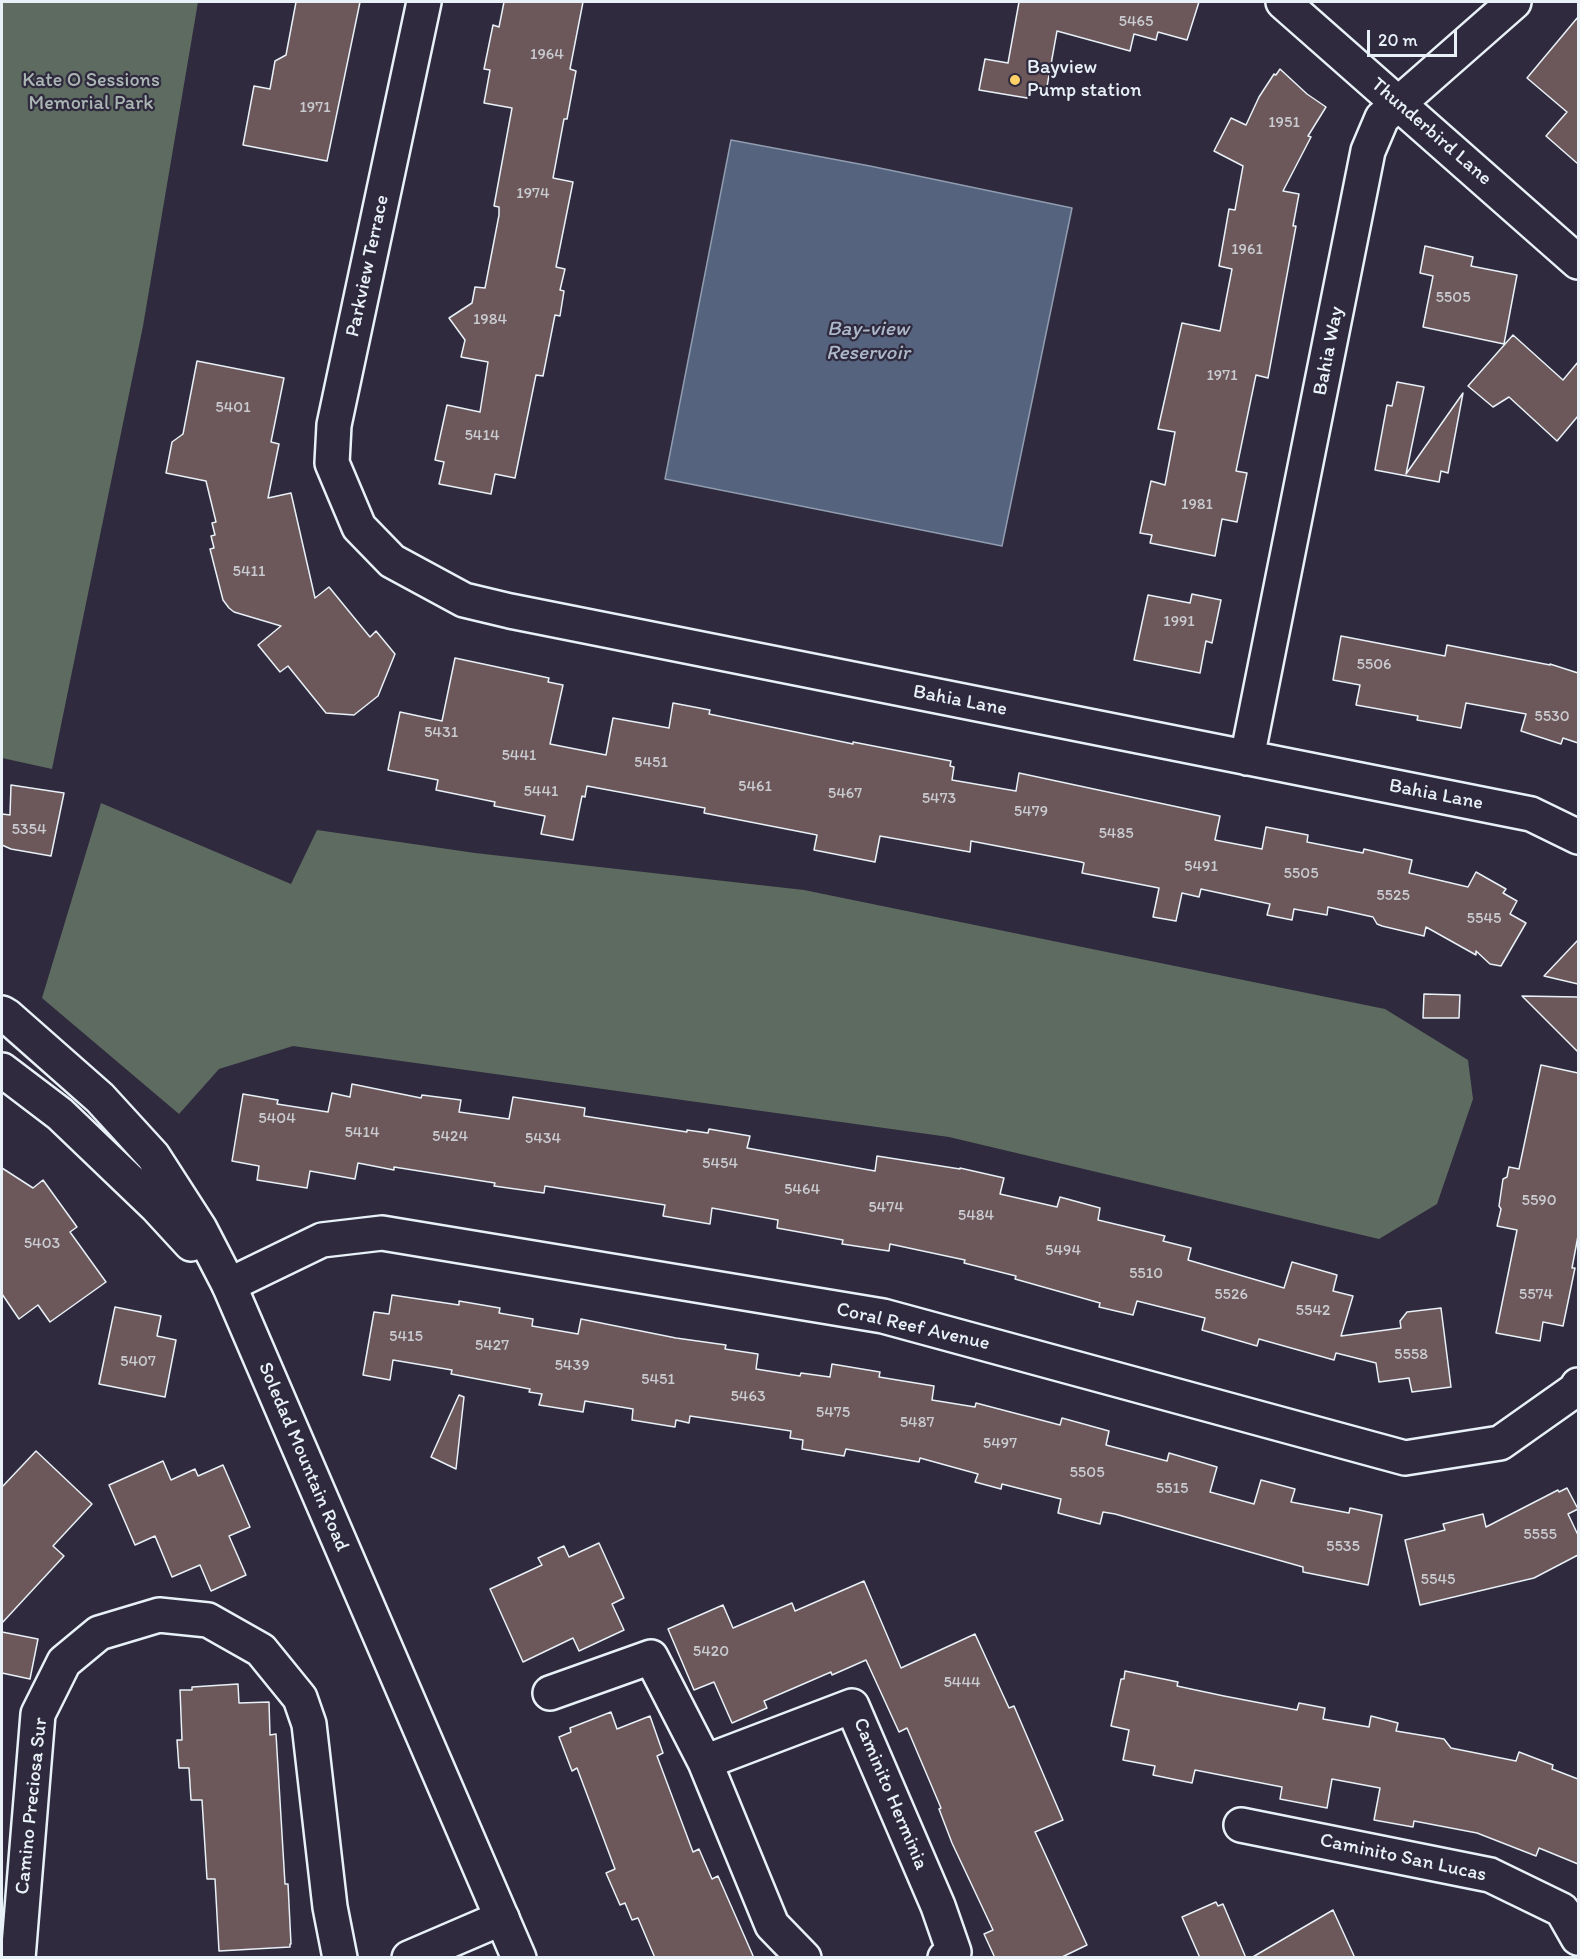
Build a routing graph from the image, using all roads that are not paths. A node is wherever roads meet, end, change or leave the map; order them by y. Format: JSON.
{"nodes":[{"id":1,"x":424,"y":2,"type":"edge"},
{"id":2,"x":1283,"y":2,"type":"edge"},
{"id":3,"x":1514,"y":2,"type":"edge"},
{"id":4,"x":1400,"y":104,"type":"junction"},
{"id":5,"x":1578,"y":262,"type":"edge"},
{"id":6,"x":359,"y":527,"type":"joint"},
{"id":7,"x":1247,"y":758,"type":"junction"},
{"id":8,"x":1578,"y":837,"type":"edge"},
{"id":9,"x":2,"y":1013,"type":"edge"},
{"id":10,"x":2,"y":1070,"type":"edge"},
{"id":11,"x":229,"y":1285,"type":"junction"},
{"id":12,"x":1578,"y":1385,"type":"edge"},
{"id":13,"x":550,"y":1693,"type":"dead end"},
{"id":14,"x":705,"y":1762,"type":"junction"},
{"id":15,"x":1241,"y":1825,"type":"dead end"},
{"id":16,"x":502,"y":1918,"type":"junction"},
{"id":17,"x":1578,"y":1938,"type":"edge"},
{"id":18,"x":510,"y":1955,"type":"edge"},
{"id":19,"x":18,"y":1958,"type":"edge"},
{"id":20,"x":340,"y":1958,"type":"edge"},
{"id":21,"x":410,"y":1958,"type":"edge"},
{"id":22,"x":804,"y":1958,"type":"edge"},
{"id":23,"x":945,"y":1958,"type":"edge"}],
"edges":[{"from":1,"to":6,"type":"street","name":"Parkview Terrace"},
{"from":2,"to":4,"type":"street","name":"Thunderbird Lane"},
{"from":3,"to":4,"type":"street","name":"Bahia Way"},
{"from":4,"to":5,"type":"street","name":"Thunderbird Lane"},
{"from":4,"to":7,"type":"street","name":"Bahia Way"},
{"from":6,"to":7,"type":"street","name":"Bahia Lane"},
{"from":7,"to":8,"type":"street","name":"Bahia Lane"},
{"from":9,"to":11,"type":"street","name":"Soledad Mountain Road"},
{"from":10,"to":11,"type":"street"},
{"from":11,"to":12,"type":"street","name":"Coral Reef Avenue"},
{"from":11,"to":16,"type":"street","name":"Soledad Mountain Road"},
{"from":13,"to":14,"type":"street"},
{"from":14,"to":22,"type":"street"},
{"from":14,"to":23,"type":"street","name":"Caminito Herminia"},
{"from":15,"to":17,"type":"street","name":"Caminito San Lucas"},
{"from":16,"to":18,"type":"street","name":"Soledad Mountain Road"},
{"from":16,"to":21,"type":"street"},
{"from":19,"to":20,"type":"street","name":"Camino Preciosa Sur"}]}
